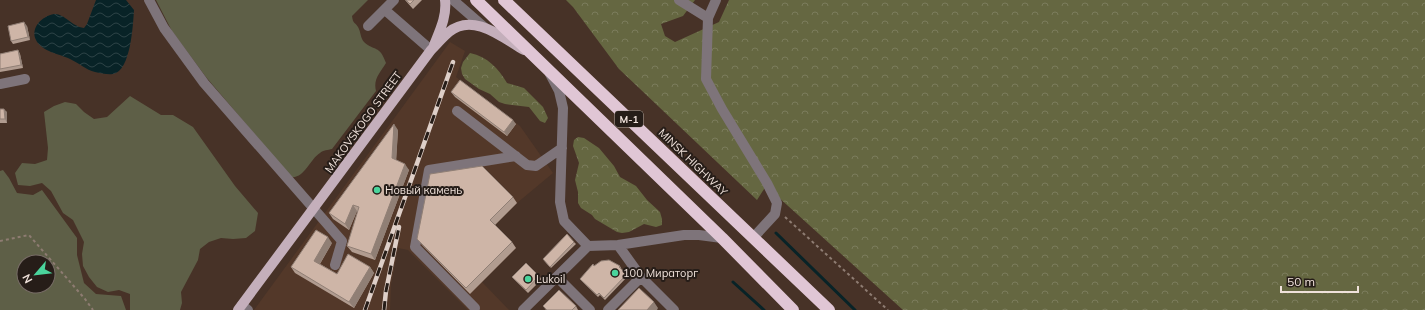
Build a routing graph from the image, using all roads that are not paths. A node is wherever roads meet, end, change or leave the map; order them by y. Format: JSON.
{"nodes":[{"id":1,"x":149,"y":0,"type":"edge"},
{"id":2,"x":394,"y":0,"type":"edge"},
{"id":3,"x":445,"y":0,"type":"edge"},
{"id":4,"x":453,"y":0,"type":"edge"},
{"id":5,"x":476,"y":0,"type":"edge"},
{"id":6,"x":504,"y":0,"type":"edge"},
{"id":7,"x":679,"y":0,"type":"edge"},
{"id":8,"x":716,"y":0,"type":"edge"},
{"id":9,"x":385,"y":10,"type":"junction"},
{"id":10,"x":708,"y":18,"type":"junction"},
{"id":11,"x":368,"y":26,"type":"dead end"},
{"id":12,"x":484,"y":28,"type":"junction"},
{"id":13,"x":432,"y":50,"type":"junction"},
{"id":14,"x":542,"y":62,"type":"junction"},
{"id":15,"x":25,"y":79,"type":"dead end"},
{"id":16,"x":0,"y":84,"type":"edge"},
{"id":17,"x":457,"y":111,"type":"dead end"},
{"id":18,"x":562,"y":148,"type":"junction"},
{"id":19,"x":516,"y":156,"type":"junction"},
{"id":20,"x":313,"y":210,"type":"junction"},
{"id":21,"x":722,"y":238,"type":"junction"},
{"id":22,"x":754,"y":238,"type":"junction"},
{"id":23,"x":618,"y":245,"type":"junction"},
{"id":24,"x":588,"y":246,"type":"junction"},
{"id":25,"x":335,"y":265,"type":"dead end"},
{"id":26,"x":557,"y":277,"type":"junction"},
{"id":27,"x":641,"y":277,"type":"junction"},
{"id":28,"x":243,"y":308,"type":"edge"},
{"id":29,"x":475,"y":308,"type":"dead end"},
{"id":30,"x":523,"y":310,"type":"edge"},
{"id":31,"x":590,"y":310,"type":"edge"},
{"id":32,"x":608,"y":310,"type":"edge"},
{"id":33,"x":674,"y":310,"type":"edge"},
{"id":34,"x":793,"y":310,"type":"edge"},
{"id":35,"x":829,"y":310,"type":"edge"}],
"edges":[{"from":1,"to":20,"type":"street"},
{"from":2,"to":9,"type":"street"},
{"from":3,"to":13,"type":"main road"},
{"from":4,"to":12,"type":"street"},
{"from":5,"to":14,"type":"highway","number":"М-1"},
{"from":6,"to":22,"type":"highway","name":"MINSK HIGHWAY","number":"М-1"},
{"from":7,"to":10,"type":"street"},
{"from":8,"to":10,"type":"street"},
{"from":9,"to":11,"type":"street"},
{"from":9,"to":13,"type":"street"},
{"from":10,"to":22,"type":"street"},
{"from":12,"to":13,"type":"main road","name":"MAKOVSKOGO STREET"},
{"from":12,"to":14,"type":"main road","name":"MAKOVSKOGO STREET"},
{"from":13,"to":20,"type":"main road","name":"MAKOVSKOGO STREET"},
{"from":14,"to":18,"type":"street"},
{"from":14,"to":21,"type":"highway","number":"М-1"},
{"from":15,"to":16,"type":"street"},
{"from":17,"to":19,"type":"street"},
{"from":18,"to":19,"type":"street"},
{"from":18,"to":24,"type":"street"},
{"from":19,"to":29,"type":"street"},
{"from":20,"to":25,"type":"street"},
{"from":20,"to":28,"type":"main road","name":"MAKOVSKOGO STREET"},
{"from":21,"to":23,"type":"street"},
{"from":21,"to":34,"type":"highway","number":"М-1"},
{"from":22,"to":35,"type":"highway","name":"MINSK HIGHWAY","number":"М-1"},
{"from":23,"to":24,"type":"street"},
{"from":23,"to":27,"type":"street"},
{"from":24,"to":26,"type":"street"},
{"from":26,"to":30,"type":"street"},
{"from":26,"to":31,"type":"street"},
{"from":27,"to":32,"type":"street"},
{"from":27,"to":33,"type":"street"}]}
